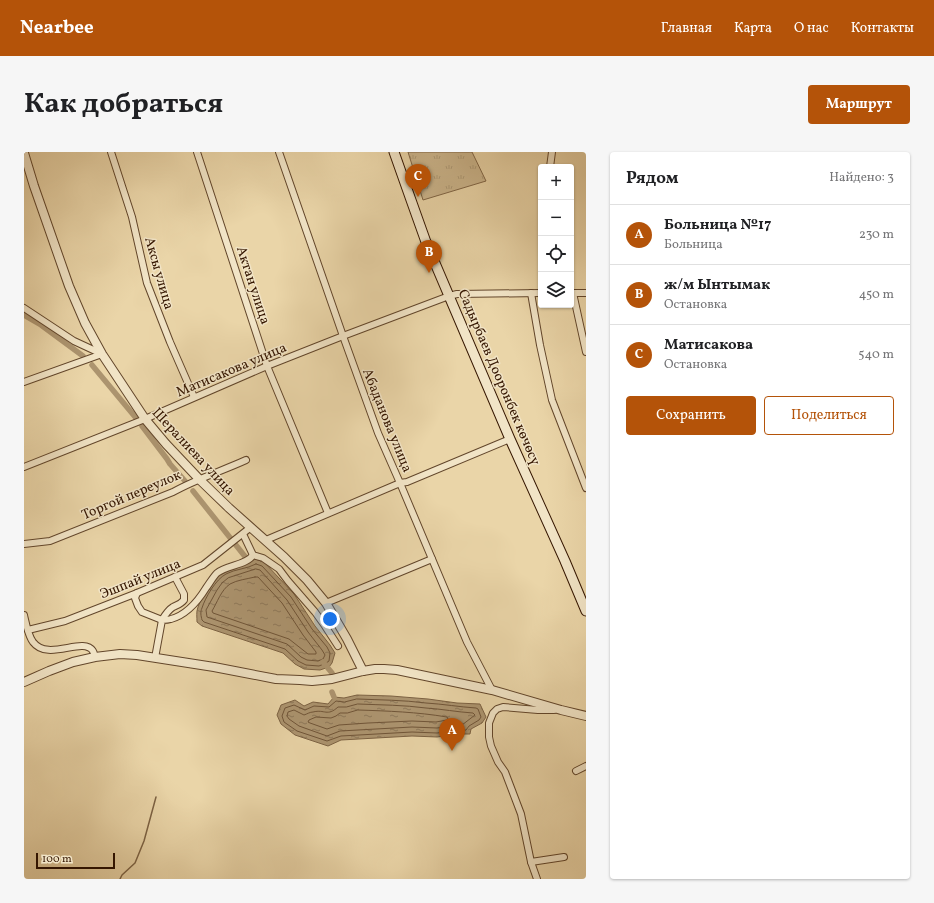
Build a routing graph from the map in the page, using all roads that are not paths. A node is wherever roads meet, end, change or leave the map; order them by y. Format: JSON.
{"nodes":[{"id":1,"x":111,"y":152,"type":"edge"},
{"id":2,"x":197,"y":152,"type":"edge"},
{"id":3,"x":279,"y":152,"type":"edge"},
{"id":4,"x":394,"y":152,"type":"edge"},
{"id":5,"x":552,"y":152,"type":"edge"},
{"id":6,"x":24,"y":153,"type":"edge"},
{"id":7,"x":550,"y":164,"type":"edge"},
{"id":8,"x":531,"y":293,"type":"junction"},
{"id":9,"x":538,"y":293,"type":"edge"},
{"id":10,"x":574,"y":293,"type":"edge"},
{"id":11,"x":586,"y":293,"type":"edge"},
{"id":12,"x":449,"y":296,"type":"junction"},
{"id":13,"x":574,"y":301,"type":"edge"},
{"id":14,"x":24,"y":308,"type":"edge"},
{"id":15,"x":343,"y":336,"type":"junction"},
{"id":16,"x":586,"y":352,"type":"edge"},
{"id":17,"x":102,"y":354,"type":"junction"},
{"id":18,"x":268,"y":366,"type":"junction"},
{"id":19,"x":24,"y":382,"type":"edge"},
{"id":20,"x":194,"y":397,"type":"junction"},
{"id":21,"x":145,"y":419,"type":"junction"},
{"id":22,"x":510,"y":439,"type":"junction"},
{"id":23,"x":246,"y":460,"type":"dead end"},
{"id":24,"x":24,"y":467,"type":"edge"},
{"id":25,"x":200,"y":480,"type":"junction"},
{"id":26,"x":400,"y":483,"type":"junction"},
{"id":27,"x":586,"y":488,"type":"edge"},
{"id":28,"x":328,"y":513,"type":"junction"},
{"id":29,"x":251,"y":527,"type":"junction"},
{"id":30,"x":243,"y":534,"type":"junction"},
{"id":31,"x":266,"y":540,"type":"junction"},
{"id":32,"x":24,"y":544,"type":"edge"},
{"id":33,"x":252,"y":555,"type":"junction"},
{"id":34,"x":432,"y":559,"type":"junction"},
{"id":35,"x":175,"y":577,"type":"junction"},
{"id":36,"x":137,"y":593,"type":"junction"},
{"id":37,"x":326,"y":603,"type":"junction"},
{"id":38,"x":586,"y":611,"type":"edge"},
{"id":39,"x":24,"y":615,"type":"edge"},
{"id":40,"x":162,"y":620,"type":"junction"},
{"id":41,"x":28,"y":630,"type":"junction"},
{"id":42,"x":338,"y":646,"type":"dead end"},
{"id":43,"x":95,"y":656,"type":"junction"},
{"id":44,"x":155,"y":658,"type":"junction"},
{"id":45,"x":363,"y":671,"type":"junction"},
{"id":46,"x":24,"y":682,"type":"edge"},
{"id":47,"x":492,"y":690,"type":"junction"},
{"id":48,"x":560,"y":710,"type":"junction"},
{"id":49,"x":586,"y":716,"type":"edge"},
{"id":50,"x":586,"y":766,"type":"edge"},
{"id":51,"x":576,"y":770,"type":"dead end"},
{"id":52,"x":564,"y":857,"type":"dead end"},
{"id":53,"x":531,"y":862,"type":"junction"},
{"id":54,"x":537,"y":879,"type":"edge"}],
"edges":[{"from":1,"to":20,"type":"street","name":"Аксы улица"},
{"from":2,"to":18,"type":"street","name":"Актан улица"},
{"from":3,"to":15,"type":"street","name":"Абаданова улица"},
{"from":4,"to":12,"type":"main road","name":"Садырбаев Дооронбек көчөсү"},
{"from":5,"to":7,"type":"street"},
{"from":6,"to":17,"type":"street","name":"Шералиева улица"},
{"from":8,"to":9,"type":"street","name":"Матисакова улица"},
{"from":8,"to":12,"type":"street","name":"Матисакова улица"},
{"from":8,"to":27,"type":"street"},
{"from":10,"to":11,"type":"street"},
{"from":12,"to":15,"type":"street","name":"Матисакова улица"},
{"from":12,"to":22,"type":"main road","name":"Садырбаев Дооронбек көчөсү"},
{"from":13,"to":16,"type":"street"},
{"from":14,"to":17,"type":"street"},
{"from":15,"to":18,"type":"street","name":"Матисакова улица"},
{"from":15,"to":26,"type":"street","name":"Абаданова улица"},
{"from":17,"to":19,"type":"street"},
{"from":17,"to":21,"type":"street","name":"Шералиева улица"},
{"from":18,"to":20,"type":"street","name":"Матисакова улица"},
{"from":18,"to":28,"type":"street","name":"Актан улица"},
{"from":20,"to":21,"type":"street","name":"Матисакова улица"},
{"from":21,"to":24,"type":"street","name":"Матисакова улица"},
{"from":21,"to":25,"type":"street","name":"Шералиева улица"},
{"from":22,"to":26,"type":"street"},
{"from":22,"to":38,"type":"main road","name":"Садырбаев Дооронбек көчөсү"},
{"from":23,"to":25,"type":"street","name":"Торгой переулок"},
{"from":25,"to":29,"type":"street","name":"Шералиева улица"},
{"from":25,"to":32,"type":"street","name":"Торгой переулок"},
{"from":26,"to":28,"type":"street"},
{"from":26,"to":34,"type":"street","name":"Абаданова улица"},
{"from":28,"to":31,"type":"street"},
{"from":29,"to":30,"type":"street","name":"Эшпай улица"},
{"from":29,"to":31,"type":"street","name":"Шералиева улица"},
{"from":30,"to":33,"type":"street"},
{"from":30,"to":35,"type":"street","name":"Эшпай улица"},
{"from":31,"to":37,"type":"street","name":"Шералиева улица"},
{"from":33,"to":40,"type":"street"},
{"from":33,"to":42,"type":"street"},
{"from":34,"to":37,"type":"street"},
{"from":34,"to":47,"type":"street","name":"Абаданова улица"},
{"from":35,"to":36,"type":"street","name":"Эшпай улица"},
{"from":35,"to":40,"type":"street"},
{"from":36,"to":40,"type":"street"},
{"from":36,"to":41,"type":"street","name":"Эшпай улица"},
{"from":37,"to":45,"type":"street","name":"Шералиева улица"},
{"from":39,"to":41,"type":"street"},
{"from":40,"to":44,"type":"street"},
{"from":41,"to":43,"type":"street"},
{"from":43,"to":44,"type":"street"},
{"from":43,"to":46,"type":"street"},
{"from":44,"to":45,"type":"street"},
{"from":45,"to":47,"type":"street"},
{"from":47,"to":48,"type":"street"},
{"from":48,"to":49,"type":"street"},
{"from":48,"to":53,"type":"street"},
{"from":50,"to":51,"type":"street"},
{"from":52,"to":53,"type":"street"},
{"from":53,"to":54,"type":"street"}]}
